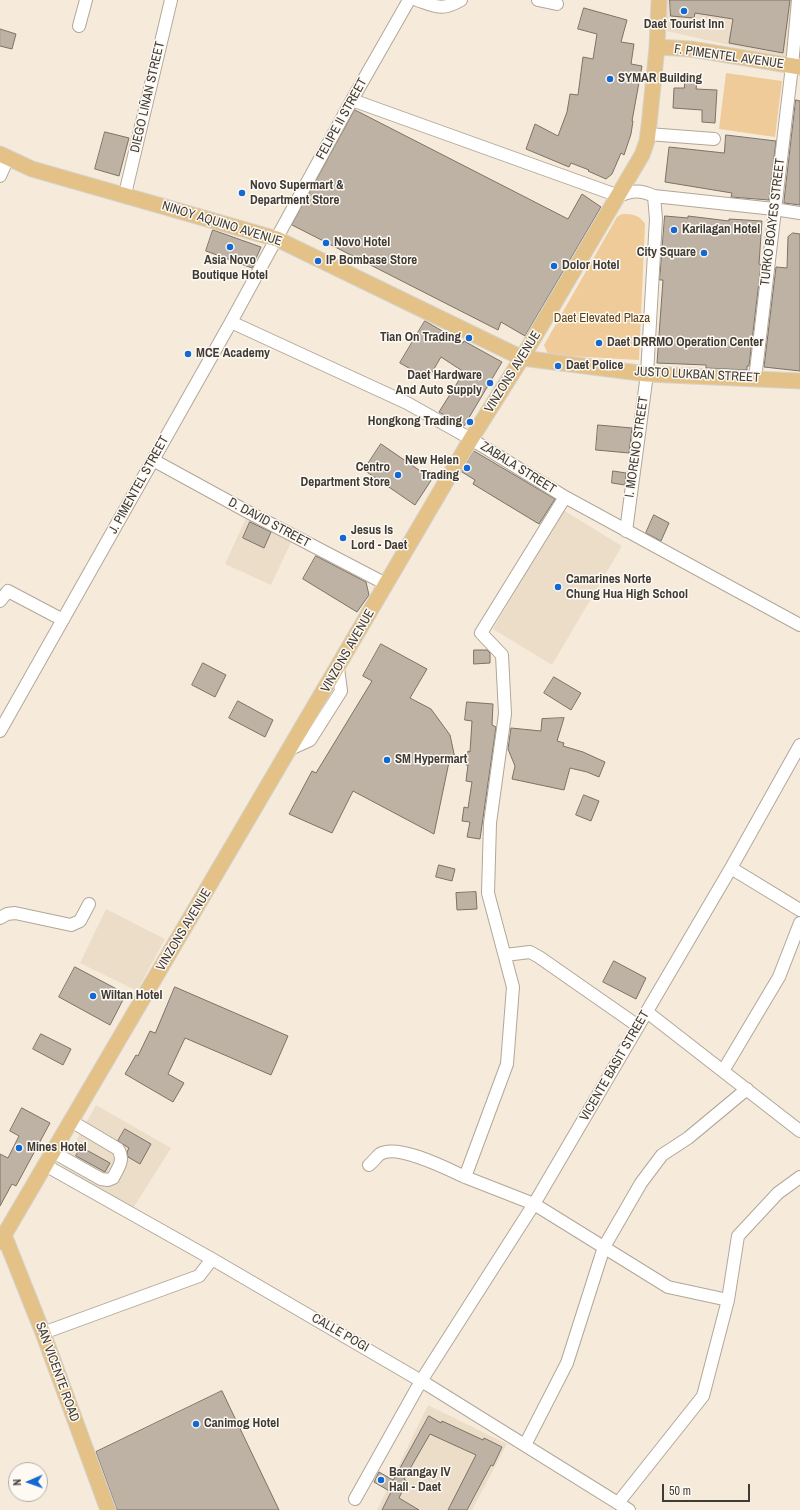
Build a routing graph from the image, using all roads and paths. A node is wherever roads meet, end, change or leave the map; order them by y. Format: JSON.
{"nodes":[{"id":1,"x":86,"y":0,"type":"edge"},
{"id":2,"x":171,"y":0,"type":"edge"},
{"id":3,"x":409,"y":0,"type":"edge"},
{"id":4,"x":417,"y":0,"type":"edge"},
{"id":5,"x":461,"y":0,"type":"edge"},
{"id":6,"x":538,"y":0,"type":"edge"},
{"id":7,"x":659,"y":0,"type":"edge"},
{"id":8,"x":798,"y":0,"type":"edge"},
{"id":9,"x":557,"y":4,"type":"dead end"},
{"id":10,"x":79,"y":26,"type":"dead end"},
{"id":11,"x":657,"y":47,"type":"junction"},
{"id":12,"x":796,"y":66,"type":"edge"},
{"id":13,"x":352,"y":100,"type":"junction"},
{"id":14,"x":648,"y":134,"type":"junction"},
{"id":15,"x":714,"y":139,"type":"dead end"},
{"id":16,"x":4,"y":156,"type":"edge"},
{"id":17,"x":0,"y":176,"type":"edge"},
{"id":18,"x":125,"y":194,"type":"junction"},
{"id":19,"x":619,"y":196,"type":"junction"},
{"id":20,"x":654,"y":196,"type":"junction"},
{"id":21,"x":774,"y":209,"type":"junction"},
{"id":22,"x":800,"y":213,"type":"edge"},
{"id":23,"x":277,"y":239,"type":"junction"},
{"id":24,"x":231,"y":322,"type":"junction"},
{"id":25,"x":522,"y":358,"type":"junction"},
{"id":26,"x":647,"y":374,"type":"junction"},
{"id":27,"x":755,"y":379,"type":"junction"},
{"id":28,"x":800,"y":381,"type":"edge"},
{"id":29,"x":471,"y":439,"type":"junction"},
{"id":30,"x":153,"y":460,"type":"junction"},
{"id":31,"x":565,"y":497,"type":"junction"},
{"id":32,"x":626,"y":531,"type":"junction"},
{"id":33,"x":386,"y":584,"type":"junction"},
{"id":34,"x":4,"y":589,"type":"edge"},
{"id":35,"x":0,"y":601,"type":"edge"},
{"id":36,"x":63,"y":620,"type":"junction"},
{"id":37,"x":800,"y":625,"type":"edge"},
{"id":38,"x":0,"y":731,"type":"edge"},
{"id":39,"x":800,"y":745,"type":"edge"},
{"id":40,"x":731,"y":868,"type":"junction"},
{"id":41,"x":89,"y":904,"type":"dead end"},
{"id":42,"x":800,"y":910,"type":"edge"},
{"id":43,"x":0,"y":918,"type":"edge"},
{"id":44,"x":800,"y":923,"type":"edge"},
{"id":45,"x":505,"y":955,"type":"junction"},
{"id":46,"x":647,"y":1012,"type":"junction"},
{"id":47,"x":638,"y":1026,"type":"junction"},
{"id":48,"x":723,"y":1071,"type":"junction"},
{"id":49,"x":747,"y":1089,"type":"junction"},
{"id":50,"x":71,"y":1121,"type":"junction"},
{"id":51,"x":800,"y":1131,"type":"edge"},
{"id":52,"x":49,"y":1159,"type":"junction"},
{"id":53,"x":369,"y":1166,"type":"dead end"},
{"id":54,"x":465,"y":1177,"type":"junction"},
{"id":55,"x":800,"y":1177,"type":"edge"},
{"id":56,"x":534,"y":1204,"type":"junction"},
{"id":57,"x":1,"y":1236,"type":"edge"},
{"id":58,"x":604,"y":1247,"type":"junction"},
{"id":59,"x":212,"y":1259,"type":"junction"},
{"id":60,"x":728,"y":1300,"type":"junction"},
{"id":61,"x":43,"y":1333,"type":"junction"},
{"id":62,"x":421,"y":1381,"type":"junction"},
{"id":63,"x":525,"y":1445,"type":"junction"},
{"id":64,"x":355,"y":1499,"type":"dead end"},
{"id":65,"x":618,"y":1504,"type":"junction"},
{"id":66,"x":108,"y":1510,"type":"edge"},
{"id":67,"x":629,"y":1510,"type":"edge"}],
"edges":[{"from":1,"to":10,"type":"street"},
{"from":2,"to":18,"type":"street","name":"DIEGO LIÑAN STREET"},
{"from":3,"to":13,"type":"street","name":"FELIPE II STREET"},
{"from":4,"to":5,"type":"street"},
{"from":6,"to":9,"type":"street"},
{"from":7,"to":11,"type":"main road","name":"VINZONS AVENUE"},
{"from":8,"to":12,"type":"street","name":"TURKO BOAYES STREET"},
{"from":11,"to":12,"type":"main road","name":"F. PIMENTEL AVENUE"},
{"from":11,"to":14,"type":"main road","name":"VINZONS AVENUE"},
{"from":12,"to":21,"type":"street","name":"TURKO BOAYES STREET"},
{"from":13,"to":19,"type":"street"},
{"from":13,"to":23,"type":"street","name":"FELIPE II STREET"},
{"from":14,"to":15,"type":"street"},
{"from":14,"to":19,"type":"main road","name":"VINZONS AVENUE"},
{"from":16,"to":17,"type":"street"},
{"from":16,"to":18,"type":"main road","name":"NINOY AQUINO AVENUE"},
{"from":18,"to":23,"type":"main road","name":"NINOY AQUINO AVENUE"},
{"from":19,"to":20,"type":"street"},
{"from":19,"to":25,"type":"main road","name":"VINZONS AVENUE"},
{"from":20,"to":21,"type":"street"},
{"from":20,"to":26,"type":"street","name":"I. MORENO STREET"},
{"from":21,"to":22,"type":"street"},
{"from":21,"to":27,"type":"street","name":"TURKO BOAYES STREET"},
{"from":23,"to":24,"type":"street","name":"J. PIMENTEL STREET"},
{"from":23,"to":25,"type":"main road","name":"NINOY AQUINO AVENUE"},
{"from":24,"to":29,"type":"street","name":"ZABALA STREET"},
{"from":24,"to":30,"type":"street","name":"J. PIMENTEL STREET"},
{"from":25,"to":26,"type":"main road","name":"JUSTO LUKBAN STREET"},
{"from":25,"to":29,"type":"main road","name":"VINZONS AVENUE"},
{"from":26,"to":27,"type":"main road","name":"JUSTO LUKBAN STREET"},
{"from":26,"to":32,"type":"street","name":"I. MORENO STREET"},
{"from":27,"to":28,"type":"main road","name":"JUSTO LUKBAN STREET"},
{"from":29,"to":31,"type":"street","name":"ZABALA STREET"},
{"from":29,"to":33,"type":"main road","name":"VINZONS AVENUE"},
{"from":30,"to":33,"type":"street","name":"D. DAVID STREET"},
{"from":30,"to":36,"type":"street","name":"J. PIMENTEL STREET"},
{"from":31,"to":32,"type":"street","name":"ZABALA STREET"},
{"from":31,"to":45,"type":"street"},
{"from":32,"to":37,"type":"street","name":"ZABALA STREET"},
{"from":33,"to":50,"type":"main road","name":"VINZONS AVENUE"},
{"from":34,"to":35,"type":"street"},
{"from":34,"to":36,"type":"street"},
{"from":36,"to":38,"type":"street","name":"J. PIMENTEL STREET"},
{"from":39,"to":40,"type":"street","name":"VICENTE BASIT STREET"},
{"from":40,"to":42,"type":"street"},
{"from":40,"to":46,"type":"street","name":"VICENTE BASIT STREET"},
{"from":41,"to":43,"type":"street"},
{"from":44,"to":48,"type":"street"},
{"from":45,"to":47,"type":"street"},
{"from":45,"to":54,"type":"street"},
{"from":46,"to":47,"type":"street","name":"VICENTE BASIT STREET"},
{"from":46,"to":48,"type":"street"},
{"from":47,"to":56,"type":"street","name":"VICENTE BASIT STREET"},
{"from":48,"to":49,"type":"street"},
{"from":49,"to":51,"type":"street"},
{"from":49,"to":58,"type":"street"},
{"from":50,"to":52,"type":"main road","name":"VINZONS AVENUE"},
{"from":50,"to":52,"type":"street"},
{"from":52,"to":57,"type":"main road","name":"VINZONS AVENUE"},
{"from":52,"to":59,"type":"street","name":"CALLE POGI"},
{"from":53,"to":54,"type":"street"},
{"from":54,"to":56,"type":"street"},
{"from":55,"to":60,"type":"street"},
{"from":56,"to":58,"type":"street"},
{"from":56,"to":62,"type":"street","name":"VICENTE BASIT STREET"},
{"from":57,"to":61,"type":"main road","name":"SAN VICENTE ROAD"},
{"from":58,"to":60,"type":"street"},
{"from":58,"to":63,"type":"street"},
{"from":59,"to":61,"type":"street"},
{"from":59,"to":62,"type":"street","name":"CALLE POGI"},
{"from":60,"to":65,"type":"street"},
{"from":61,"to":66,"type":"main road","name":"SAN VICENTE ROAD"},
{"from":62,"to":63,"type":"street","name":"CALLE POGI"},
{"from":62,"to":64,"type":"street","name":"VICENTE BASIT STREET"},
{"from":63,"to":65,"type":"street","name":"CALLE POGI"},
{"from":65,"to":67,"type":"street","name":"CALLE POGI"}]}
